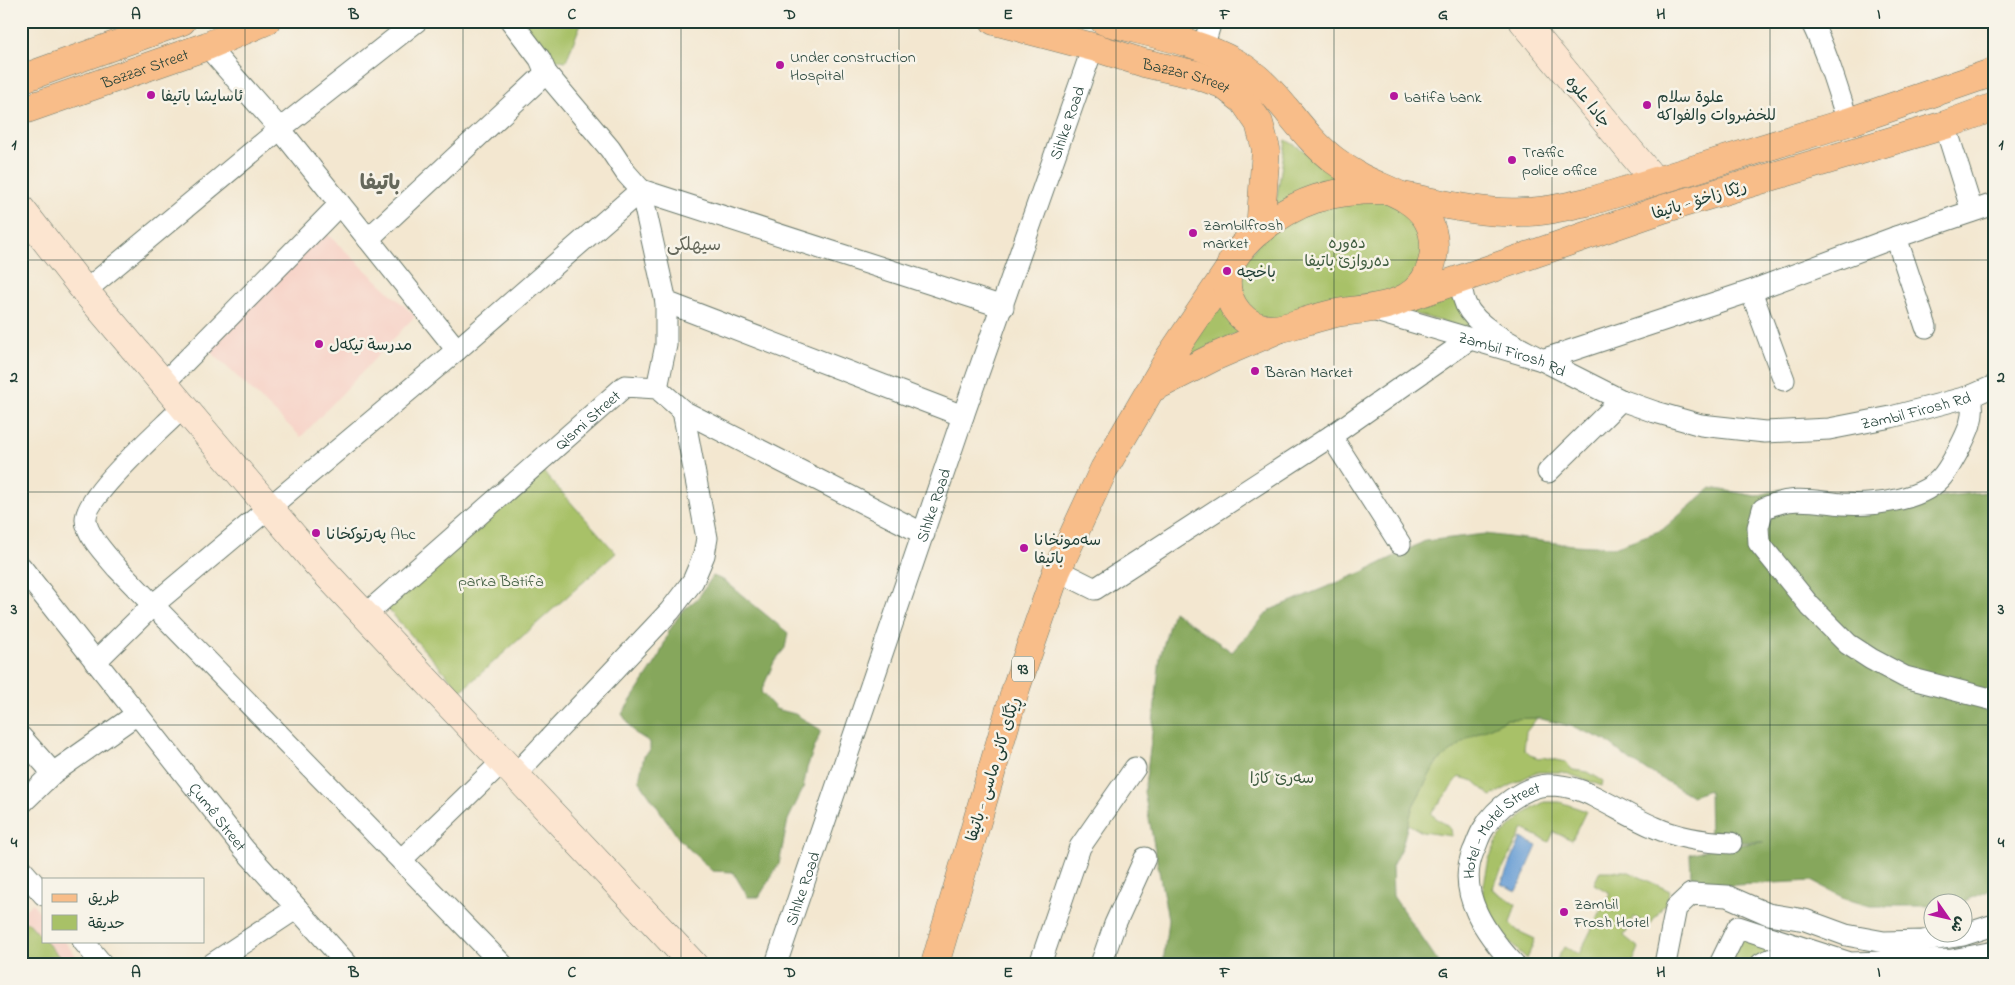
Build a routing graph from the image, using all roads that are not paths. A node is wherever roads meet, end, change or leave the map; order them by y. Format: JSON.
{"nodes":[{"id":1,"x":182,"y":21,"type":"edge"},
{"id":2,"x":266,"y":21,"type":"edge"},
{"id":3,"x":417,"y":21,"type":"edge"},
{"id":4,"x":511,"y":21,"type":"edge"},
{"id":5,"x":994,"y":21,"type":"edge"},
{"id":6,"x":1104,"y":21,"type":"edge"},
{"id":7,"x":1211,"y":21,"type":"edge"},
{"id":8,"x":1524,"y":21,"type":"edge"},
{"id":9,"x":1811,"y":21,"type":"edge"},
{"id":10,"x":133,"y":30,"type":"edge"},
{"id":11,"x":207,"y":46,"type":"junction"},
{"id":12,"x":1093,"y":47,"type":"junction"},
{"id":13,"x":1203,"y":48,"type":"junction"},
{"id":14,"x":1994,"y":72,"type":"edge"},
{"id":15,"x":546,"y":73,"type":"junction"},
{"id":16,"x":30,"y":76,"type":"edge"},
{"id":17,"x":47,"y":102,"type":"junction"},
{"id":18,"x":1994,"y":107,"type":"edge"},
{"id":19,"x":21,"y":111,"type":"edge"},
{"id":20,"x":1848,"y":122,"type":"junction"},
{"id":21,"x":1944,"y":125,"type":"junction"},
{"id":22,"x":280,"y":129,"type":"junction"},
{"id":23,"x":1654,"y":180,"type":"junction"},
{"id":24,"x":642,"y":190,"type":"junction"},
{"id":25,"x":1395,"y":193,"type":"junction"},
{"id":26,"x":340,"y":204,"type":"junction"},
{"id":27,"x":1994,"y":204,"type":"edge"},
{"id":28,"x":21,"y":209,"type":"edge"},
{"id":29,"x":1972,"y":211,"type":"junction"},
{"id":30,"x":1260,"y":230,"type":"junction"},
{"id":31,"x":1896,"y":237,"type":"junction"},
{"id":32,"x":368,"y":239,"type":"junction"},
{"id":33,"x":1229,"y":268,"type":"junction"},
{"id":34,"x":1461,"y":278,"type":"junction"},
{"id":35,"x":85,"y":291,"type":"junction"},
{"id":36,"x":1751,"y":291,"type":"junction"},
{"id":37,"x":1406,"y":298,"type":"junction"},
{"id":38,"x":666,"y":302,"type":"junction"},
{"id":39,"x":1003,"y":307,"type":"junction"},
{"id":40,"x":1368,"y":308,"type":"junction"},
{"id":41,"x":1926,"y":327,"type":"dead end"},
{"id":42,"x":1279,"y":329,"type":"junction"},
{"id":43,"x":1470,"y":339,"type":"junction"},
{"id":44,"x":457,"y":350,"type":"junction"},
{"id":45,"x":1542,"y":360,"type":"junction"},
{"id":46,"x":1784,"y":380,"type":"dead end"},
{"id":47,"x":164,"y":384,"type":"junction"},
{"id":48,"x":1994,"y":386,"type":"edge"},
{"id":49,"x":657,"y":388,"type":"junction"},
{"id":50,"x":1151,"y":389,"type":"junction"},
{"id":51,"x":1971,"y":396,"type":"junction"},
{"id":52,"x":1621,"y":400,"type":"junction"},
{"id":53,"x":183,"y":407,"type":"junction"},
{"id":54,"x":683,"y":411,"type":"junction"},
{"id":55,"x":963,"y":416,"type":"junction"},
{"id":56,"x":1330,"y":436,"type":"junction"},
{"id":57,"x":1548,"y":472,"type":"dead end"},
{"id":58,"x":268,"y":508,"type":"junction"},
{"id":59,"x":924,"y":534,"type":"junction"},
{"id":60,"x":1400,"y":544,"type":"dead end"},
{"id":61,"x":21,"y":567,"type":"edge"},
{"id":62,"x":1057,"y":570,"type":"junction"},
{"id":63,"x":153,"y":605,"type":"junction"},
{"id":64,"x":364,"y":615,"type":"junction"},
{"id":65,"x":94,"y":662,"type":"junction"},
{"id":66,"x":1994,"y":700,"type":"edge"},
{"id":67,"x":137,"y":714,"type":"junction"},
{"id":68,"x":21,"y":737,"type":"edge"},
{"id":69,"x":1135,"y":768,"type":"dead end"},
{"id":70,"x":508,"y":769,"type":"junction"},
{"id":71,"x":53,"y":773,"type":"junction"},
{"id":72,"x":21,"y":804,"type":"edge"},
{"id":73,"x":1731,"y":843,"type":"dead end"},
{"id":74,"x":1145,"y":858,"type":"dead end"},
{"id":75,"x":401,"y":860,"type":"junction"},
{"id":76,"x":21,"y":869,"type":"edge"},
{"id":77,"x":42,"y":894,"type":"edge"},
{"id":78,"x":297,"y":908,"type":"junction"},
{"id":79,"x":1994,"y":925,"type":"edge"},
{"id":80,"x":84,"y":942,"type":"edge"},
{"id":81,"x":1994,"y":952,"type":"edge"},
{"id":82,"x":1797,"y":957,"type":"edge"},
{"id":83,"x":1950,"y":962,"type":"edge"},
{"id":84,"x":1723,"y":963,"type":"edge"},
{"id":85,"x":1878,"y":963,"type":"edge"},
{"id":86,"x":102,"y":964,"type":"edge"},
{"id":87,"x":212,"y":964,"type":"edge"},
{"id":88,"x":347,"y":964,"type":"edge"},
{"id":89,"x":502,"y":964,"type":"edge"},
{"id":90,"x":693,"y":964,"type":"edge"},
{"id":91,"x":776,"y":964,"type":"edge"},
{"id":92,"x":935,"y":964,"type":"edge"},
{"id":93,"x":1040,"y":964,"type":"edge"},
{"id":94,"x":1101,"y":964,"type":"edge"},
{"id":95,"x":1514,"y":964,"type":"edge"},
{"id":96,"x":1665,"y":964,"type":"edge"},
{"id":97,"x":1761,"y":964,"type":"edge"}],
"edges":[{"from":1,"to":10,"type":"main road","name":"Bazzar Street"},
{"from":2,"to":11,"type":"main road","name":"Bazzar Street"},
{"from":3,"to":22,"type":"street"},
{"from":4,"to":15,"type":"street"},
{"from":5,"to":12,"type":"main road","name":"Bazzar Street"},
{"from":6,"to":13,"type":"main road","name":"Bazzar Street"},
{"from":7,"to":13,"type":"street"},
{"from":8,"to":23,"type":"main road","name":"جادا علوه"},
{"from":9,"to":20,"type":"street"},
{"from":10,"to":16,"type":"main road","name":"Bazzar Street"},
{"from":11,"to":17,"type":"main road","name":"Bazzar Street"},
{"from":11,"to":22,"type":"street"},
{"from":12,"to":30,"type":"main road","name":"Bazzar Street"},
{"from":12,"to":39,"type":"street","name":"Sihlke Road"},
{"from":13,"to":25,"type":"main road","name":"Bazzar Street"},
{"from":14,"to":20,"type":"main road","name":"رێکا زاخۆ - باتیفا"},
{"from":15,"to":24,"type":"street"},
{"from":15,"to":32,"type":"street"},
{"from":16,"to":17,"type":"main road"},
{"from":17,"to":19,"type":"main road","name":"Bazzar Street"},
{"from":18,"to":21,"type":"main road","name":"رێکا زاخۆ - باتیفا"},
{"from":20,"to":23,"type":"main road","name":"رێکا زاخۆ - باتیفا"},
{"from":21,"to":29,"type":"street"},
{"from":21,"to":34,"type":"main road","name":"رێکا زاخۆ - باتیفا"},
{"from":22,"to":26,"type":"street"},
{"from":22,"to":35,"type":"street"},
{"from":23,"to":25,"type":"main road","name":"رێکا زاخۆ - باتیفا"},
{"from":24,"to":38,"type":"street"},
{"from":24,"to":39,"type":"street"},
{"from":24,"to":44,"type":"street"},
{"from":25,"to":30,"type":"main road"},
{"from":25,"to":37,"type":"main road"},
{"from":26,"to":32,"type":"street"},
{"from":26,"to":47,"type":"street"},
{"from":27,"to":29,"type":"street"},
{"from":28,"to":35,"type":"main road"},
{"from":29,"to":31,"type":"street"},
{"from":30,"to":33,"type":"main road"},
{"from":31,"to":36,"type":"street"},
{"from":31,"to":41,"type":"street"},
{"from":32,"to":44,"type":"street"},
{"from":33,"to":42,"type":"main road"},
{"from":33,"to":50,"type":"main road","name":"ڕێگای کانی ماسی - باتيفا","number":"93"},
{"from":34,"to":37,"type":"main road","name":"رێکا زاخۆ - باتیفا"},
{"from":34,"to":45,"type":"street"},
{"from":35,"to":47,"type":"main road"},
{"from":36,"to":45,"type":"street"},
{"from":36,"to":46,"type":"street"},
{"from":37,"to":40,"type":"main road"},
{"from":38,"to":49,"type":"street"},
{"from":38,"to":55,"type":"street"},
{"from":39,"to":55,"type":"street","name":"Sihlke Road"},
{"from":40,"to":42,"type":"main road"},
{"from":40,"to":43,"type":"street","name":"Zambil Firosh Rd"},
{"from":42,"to":50,"type":"main road"},
{"from":43,"to":45,"type":"street","name":"Zambil Firosh Rd"},
{"from":43,"to":56,"type":"street"},
{"from":44,"to":58,"type":"street"},
{"from":45,"to":52,"type":"street","name":"Zambil Firosh Rd"},
{"from":47,"to":53,"type":"main road"},
{"from":48,"to":51,"type":"street"},
{"from":49,"to":54,"type":"street"},
{"from":49,"to":64,"type":"street","name":"Qismi Street"},
{"from":50,"to":62,"type":"main road","name":"ڕێگای کانی ماسی - باتيفا","number":"93"},
{"from":51,"to":52,"type":"street","name":"Zambil Firosh Rd"},
{"from":51,"to":66,"type":"street","name":"Zambil Firosh Rd"},
{"from":52,"to":57,"type":"street"},
{"from":53,"to":58,"type":"main road"},
{"from":53,"to":63,"type":"street"},
{"from":54,"to":59,"type":"street"},
{"from":54,"to":70,"type":"street"},
{"from":55,"to":59,"type":"street","name":"Sihlke Road"},
{"from":56,"to":60,"type":"street"},
{"from":56,"to":62,"type":"street"},
{"from":58,"to":63,"type":"street"},
{"from":58,"to":64,"type":"main road"},
{"from":59,"to":91,"type":"street","name":"Sihlke Road"},
{"from":61,"to":65,"type":"street","name":"Çumê Street"},
{"from":62,"to":92,"type":"main road","name":"ڕێگای کانی ماسی - باتيفا","number":"93"},
{"from":63,"to":65,"type":"street"},
{"from":63,"to":75,"type":"street"},
{"from":64,"to":70,"type":"main road"},
{"from":65,"to":67,"type":"street","name":"Çumê Street"},
{"from":67,"to":71,"type":"street"},
{"from":67,"to":78,"type":"street","name":"Çumê Street"},
{"from":68,"to":71,"type":"street"},
{"from":69,"to":93,"type":"street"},
{"from":70,"to":75,"type":"street"},
{"from":70,"to":90,"type":"main road"},
{"from":71,"to":72,"type":"street"},
{"from":73,"to":95,"type":"street","name":"Hotel - Motel Street"},
{"from":74,"to":94,"type":"street"},
{"from":75,"to":89,"type":"street"},
{"from":76,"to":77,"type":"street"},
{"from":78,"to":87,"type":"street"},
{"from":78,"to":88,"type":"street","name":"Çumê Street"},
{"from":79,"to":96,"type":"street"},
{"from":80,"to":86,"type":"street"},
{"from":81,"to":83,"type":"street"},
{"from":82,"to":84,"type":"street"},
{"from":82,"to":85,"type":"street"},
{"from":82,"to":97,"type":"street"},
{"from":83,"to":85,"type":"street"}]}
